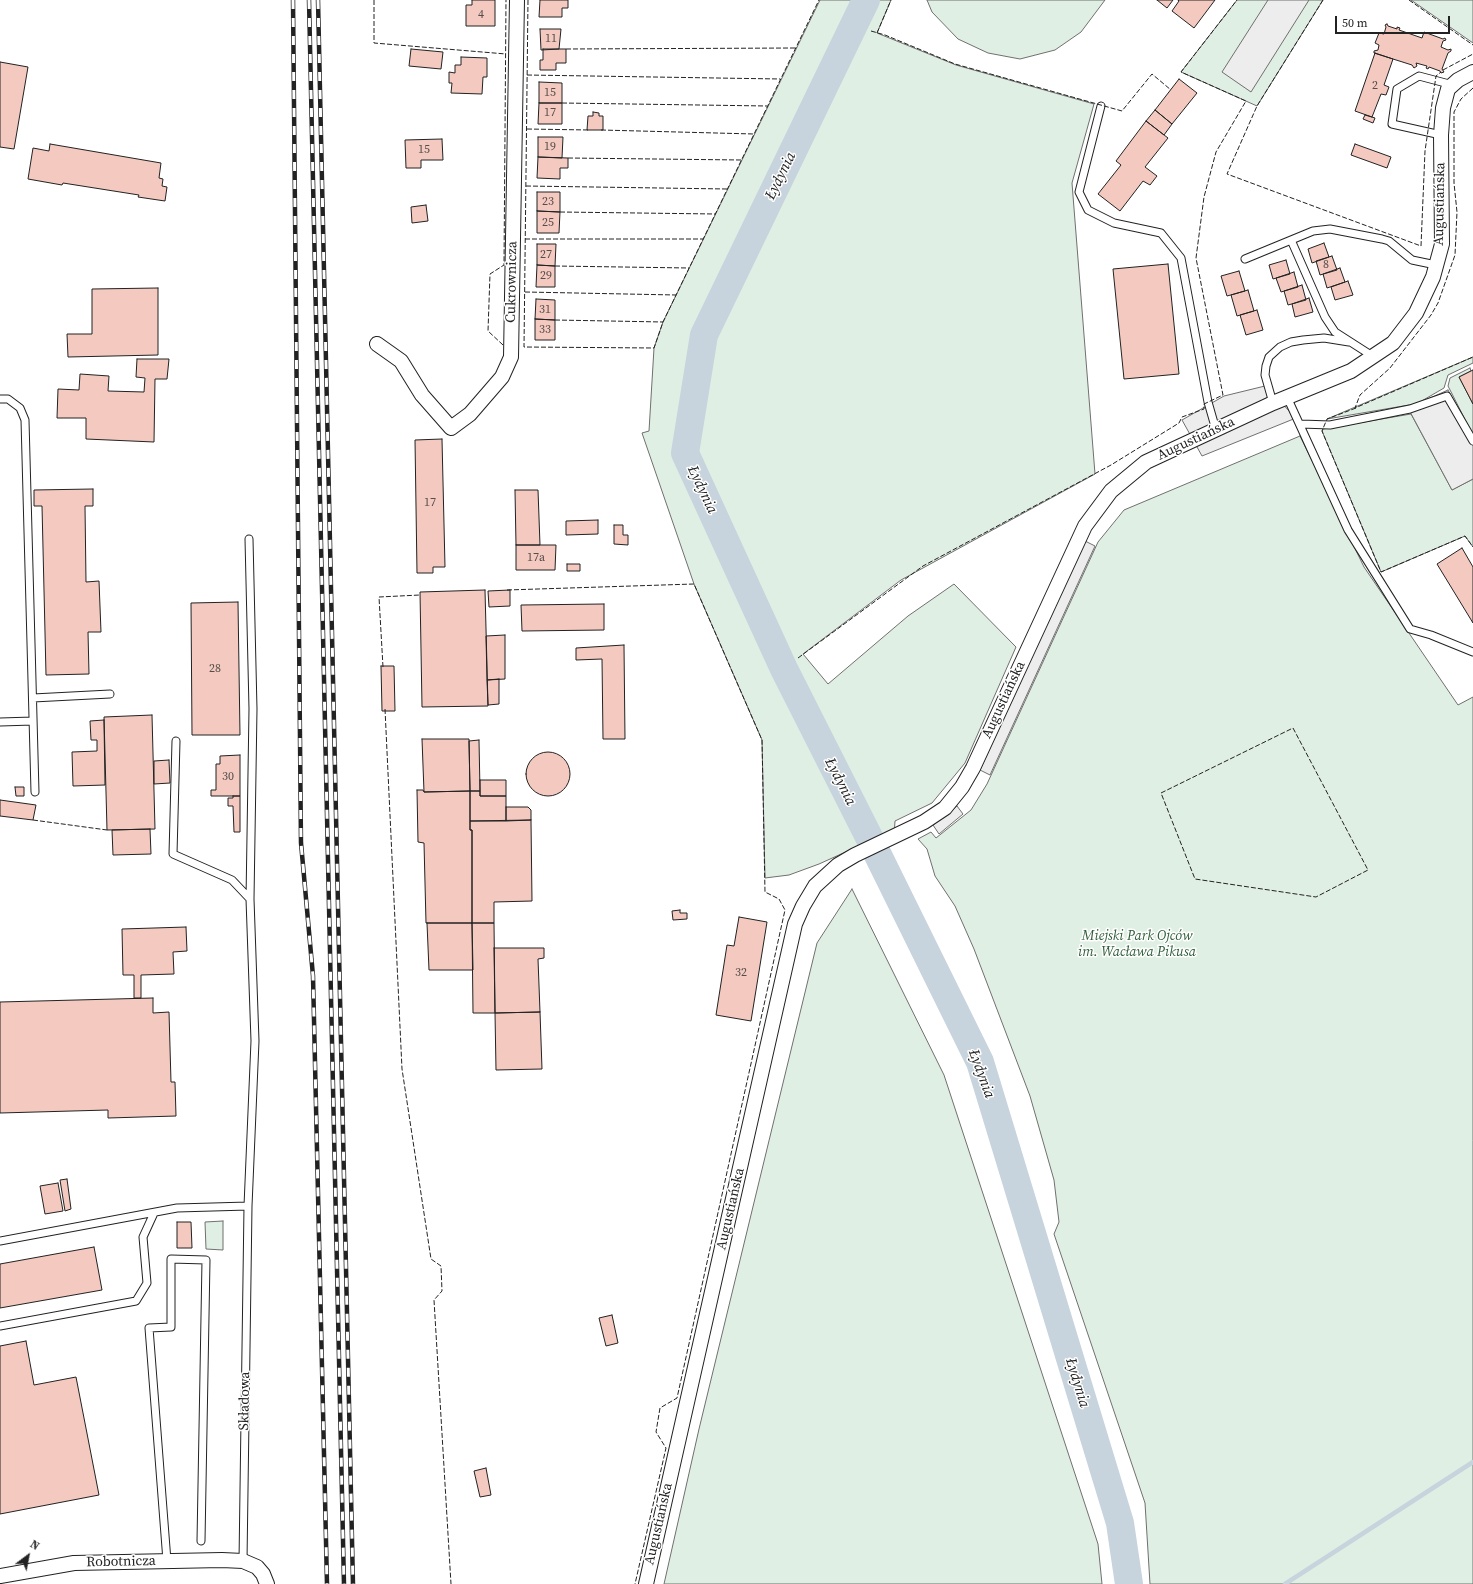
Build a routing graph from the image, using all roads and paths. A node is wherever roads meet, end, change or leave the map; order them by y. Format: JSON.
{"nodes":[{"id":1,"x":517,"y":0,"type":"edge"},
{"id":2,"x":1473,"y":72,"type":"edge"},
{"id":3,"x":1453,"y":85,"type":"junction"},
{"id":4,"x":1100,"y":106,"type":"dead end"},
{"id":5,"x":1441,"y":135,"type":"junction"},
{"id":6,"x":1291,"y":240,"type":"junction"},
{"id":7,"x":1245,"y":259,"type":"dead end"},
{"id":8,"x":1436,"y":265,"type":"junction"},
{"id":9,"x":1351,"y":342,"type":"junction"},
{"id":10,"x":377,"y":344,"type":"dead end"},
{"id":11,"x":1374,"y":357,"type":"junction"},
{"id":12,"x":1287,"y":397,"type":"junction"},
{"id":13,"x":0,"y":399,"type":"edge"},
{"id":14,"x":1273,"y":403,"type":"junction"},
{"id":15,"x":1301,"y":424,"type":"junction"},
{"id":16,"x":1216,"y":430,"type":"junction"},
{"id":17,"x":1473,"y":441,"type":"edge"},
{"id":18,"x":249,"y":539,"type":"dead end"},
{"id":19,"x":1473,"y":652,"type":"edge"},
{"id":20,"x":110,"y":694,"type":"dead end"},
{"id":21,"x":32,"y":698,"type":"junction"},
{"id":22,"x":33,"y":721,"type":"junction"},
{"id":23,"x":0,"y":722,"type":"edge"},
{"id":24,"x":176,"y":741,"type":"dead end"},
{"id":25,"x":35,"y":792,"type":"dead end"},
{"id":26,"x":250,"y":899,"type":"junction"},
{"id":27,"x":248,"y":1206,"type":"junction"},
{"id":28,"x":154,"y":1213,"type":"junction"},
{"id":29,"x":0,"y":1240,"type":"edge"},
{"id":30,"x":0,"y":1326,"type":"edge"},
{"id":31,"x":201,"y":1540,"type":"dead end"},
{"id":32,"x":167,"y":1561,"type":"junction"},
{"id":33,"x":243,"y":1561,"type":"junction"},
{"id":34,"x":0,"y":1576,"type":"edge"},
{"id":35,"x":267,"y":1584,"type":"edge"},
{"id":36,"x":646,"y":1584,"type":"edge"}],
"edges":[{"from":1,"to":10,"type":"street","name":"Cukrownicza"},
{"from":2,"to":3,"type":"street"},
{"from":3,"to":5,"type":"street","name":"Augustiańska"},
{"from":3,"to":5,"type":"lane"},
{"from":4,"to":16,"type":"lane"},
{"from":5,"to":8,"type":"street","name":"Augustiańska"},
{"from":6,"to":7,"type":"lane"},
{"from":6,"to":8,"type":"lane"},
{"from":6,"to":9,"type":"lane"},
{"from":8,"to":11,"type":"street","name":"Augustiańska"},
{"from":9,"to":11,"type":"lane"},
{"from":9,"to":14,"type":"lane"},
{"from":11,"to":12,"type":"street","name":"Augustiańska"},
{"from":12,"to":14,"type":"street","name":"Augustiańska"},
{"from":12,"to":15,"type":"lane"},
{"from":13,"to":21,"type":"lane"},
{"from":14,"to":16,"type":"street","name":"Augustiańska"},
{"from":15,"to":17,"type":"lane"},
{"from":15,"to":19,"type":"lane"},
{"from":16,"to":36,"type":"street","name":"Augustiańska"},
{"from":18,"to":26,"type":"lane","name":"Składowa"},
{"from":20,"to":21,"type":"lane"},
{"from":21,"to":22,"type":"lane"},
{"from":22,"to":23,"type":"lane"},
{"from":22,"to":25,"type":"lane"},
{"from":24,"to":26,"type":"lane"},
{"from":26,"to":27,"type":"lane","name":"Składowa"},
{"from":27,"to":28,"type":"lane"},
{"from":27,"to":33,"type":"lane","name":"Składowa"},
{"from":28,"to":29,"type":"lane"},
{"from":28,"to":30,"type":"lane"},
{"from":31,"to":32,"type":"lane"},
{"from":32,"to":33,"type":"street","name":"Robotnicza"},
{"from":32,"to":34,"type":"street","name":"Robotnicza"},
{"from":33,"to":35,"type":"street"}]}
